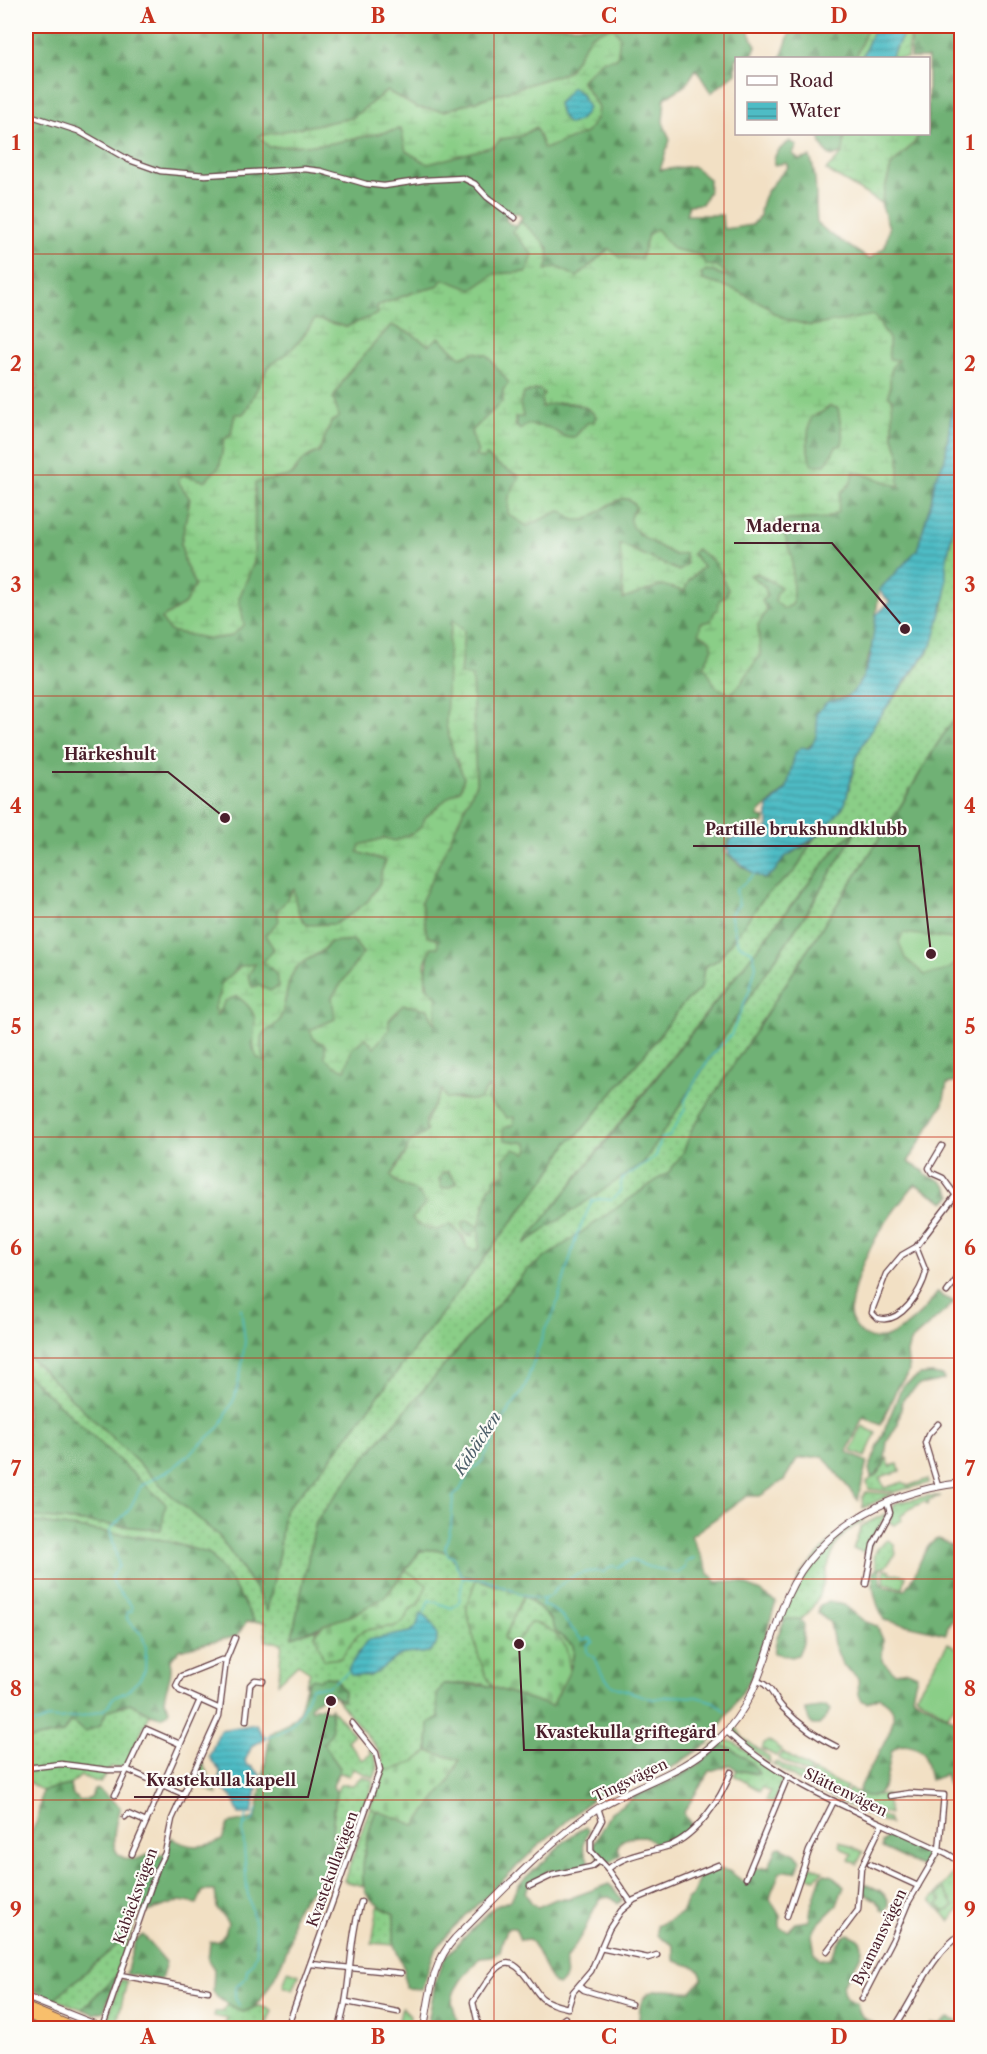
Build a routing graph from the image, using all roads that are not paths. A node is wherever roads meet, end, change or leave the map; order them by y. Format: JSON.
{"nodes":[{"id":1,"x":26,"y":114,"type":"edge"},
{"id":2,"x":515,"y":218,"type":"dead end"},
{"id":3,"x":942,"y":1146,"type":"dead end"},
{"id":4,"x":962,"y":1187,"type":"edge"},
{"id":5,"x":955,"y":1195,"type":"junction"},
{"id":6,"x":962,"y":1204,"type":"edge"},
{"id":7,"x":916,"y":1247,"type":"junction"},
{"id":8,"x":962,"y":1272,"type":"edge"},
{"id":9,"x":946,"y":1292,"type":"dead end"},
{"id":10,"x":938,"y":1424,"type":"dead end"},
{"id":11,"x":962,"y":1483,"type":"edge"},
{"id":12,"x":938,"y":1486,"type":"junction"},
{"id":13,"x":887,"y":1502,"type":"junction"},
{"id":14,"x":866,"y":1584,"type":"dead end"},
{"id":15,"x":235,"y":1638,"type":"dead end"},
{"id":16,"x":226,"y":1660,"type":"junction"},
{"id":17,"x":263,"y":1681,"type":"dead end"},
{"id":18,"x":758,"y":1681,"type":"junction"},
{"id":19,"x":200,"y":1700,"type":"junction"},
{"id":20,"x":220,"y":1709,"type":"junction"},
{"id":21,"x":246,"y":1721,"type":"dead end"},
{"id":22,"x":352,"y":1724,"type":"dead end"},
{"id":23,"x":727,"y":1732,"type":"junction"},
{"id":24,"x":180,"y":1744,"type":"junction"},
{"id":25,"x":837,"y":1747,"type":"dead end"},
{"id":26,"x":26,"y":1768,"type":"edge"},
{"id":27,"x":128,"y":1770,"type":"junction"},
{"id":28,"x":731,"y":1772,"type":"dead end"},
{"id":29,"x":788,"y":1776,"type":"junction"},
{"id":30,"x":163,"y":1784,"type":"junction"},
{"id":31,"x":183,"y":1794,"type":"junction"},
{"id":32,"x":115,"y":1795,"type":"dead end"},
{"id":33,"x":890,"y":1796,"type":"dead end"},
{"id":34,"x":834,"y":1801,"type":"junction"},
{"id":35,"x":598,"y":1808,"type":"junction"},
{"id":36,"x":125,"y":1816,"type":"dead end"},
{"id":37,"x":146,"y":1822,"type":"junction"},
{"id":38,"x":882,"y":1824,"type":"junction"},
{"id":39,"x":939,"y":1850,"type":"junction"},
{"id":40,"x":132,"y":1854,"type":"dead end"},
{"id":41,"x":599,"y":1861,"type":"junction"},
{"id":42,"x":962,"y":1863,"type":"edge"},
{"id":43,"x":870,"y":1864,"type":"dead end"},
{"id":44,"x":718,"y":1865,"type":"dead end"},
{"id":45,"x":608,"y":1869,"type":"junction"},
{"id":46,"x":746,"y":1878,"type":"dead end"},
{"id":47,"x":531,"y":1886,"type":"dead end"},
{"id":48,"x":918,"y":1886,"type":"junction"},
{"id":49,"x":361,"y":1902,"type":"dead end"},
{"id":50,"x":631,"y":1902,"type":"junction"},
{"id":51,"x":788,"y":1916,"type":"dead end"},
{"id":52,"x":961,"y":1936,"type":"edge"},
{"id":53,"x":600,"y":1948,"type":"junction"},
{"id":54,"x":827,"y":1951,"type":"dead end"},
{"id":55,"x":657,"y":1955,"type":"dead end"},
{"id":56,"x":311,"y":1964,"type":"junction"},
{"id":57,"x":351,"y":1969,"type":"junction"},
{"id":58,"x":401,"y":1973,"type":"dead end"},
{"id":59,"x":120,"y":1975,"type":"junction"},
{"id":60,"x":579,"y":1986,"type":"junction"},
{"id":61,"x":208,"y":1991,"type":"dead end"},
{"id":62,"x":26,"y":1997,"type":"edge"},
{"id":63,"x":862,"y":1999,"type":"dead end"},
{"id":64,"x":347,"y":2002,"type":"junction"},
{"id":65,"x":631,"y":2004,"type":"dead end"},
{"id":66,"x":26,"y":2007,"type":"edge"},
{"id":67,"x":398,"y":2012,"type":"dead end"},
{"id":68,"x":26,"y":2014,"type":"edge"},
{"id":69,"x":565,"y":2018,"type":"dead end"},
{"id":70,"x":898,"y":2022,"type":"dead end"},
{"id":71,"x":59,"y":2028,"type":"edge"},
{"id":72,"x":76,"y":2028,"type":"edge"},
{"id":73,"x":103,"y":2028,"type":"edge"},
{"id":74,"x":287,"y":2028,"type":"edge"},
{"id":75,"x":339,"y":2028,"type":"edge"},
{"id":76,"x":424,"y":2028,"type":"edge"},
{"id":77,"x":479,"y":2028,"type":"edge"},
{"id":78,"x":552,"y":2028,"type":"edge"}],
"edges":[{"from":1,"to":2,"type":"street"},
{"from":3,"to":5,"type":"street"},
{"from":4,"to":5,"type":"street"},
{"from":5,"to":6,"type":"street"},
{"from":5,"to":7,"type":"street"},
{"from":7,"to":7,"type":"street"},
{"from":8,"to":9,"type":"street"},
{"from":10,"to":12,"type":"street"},
{"from":11,"to":12,"type":"street","name":"Tingsvägen"},
{"from":12,"to":13,"type":"street","name":"Tingsvägen"},
{"from":13,"to":14,"type":"street"},
{"from":13,"to":18,"type":"street","name":"Tingsvägen"},
{"from":15,"to":16,"type":"street","name":"Kåbäcksvägen"},
{"from":16,"to":19,"type":"street"},
{"from":16,"to":20,"type":"street","name":"Kåbäcksvägen"},
{"from":17,"to":21,"type":"street"},
{"from":18,"to":23,"type":"street","name":"Tingsvägen"},
{"from":18,"to":25,"type":"street"},
{"from":19,"to":20,"type":"street"},
{"from":19,"to":24,"type":"street"},
{"from":20,"to":31,"type":"street","name":"Kåbäcksvägen"},
{"from":22,"to":56,"type":"street","name":"Kvastekullavägen"},
{"from":23,"to":29,"type":"street","name":"Slättenvägen"},
{"from":23,"to":35,"type":"street","name":"Tingsvägen"},
{"from":24,"to":27,"type":"street"},
{"from":24,"to":30,"type":"street"},
{"from":26,"to":27,"type":"street"},
{"from":27,"to":30,"type":"street"},
{"from":27,"to":32,"type":"street"},
{"from":28,"to":45,"type":"street"},
{"from":29,"to":34,"type":"street","name":"Slättenvägen"},
{"from":29,"to":46,"type":"street"},
{"from":30,"to":31,"type":"street"},
{"from":30,"to":37,"type":"street"},
{"from":31,"to":59,"type":"street","name":"Kåbäcksvägen"},
{"from":33,"to":39,"type":"street"},
{"from":34,"to":38,"type":"street","name":"Slättenvägen"},
{"from":34,"to":51,"type":"street"},
{"from":35,"to":41,"type":"street"},
{"from":35,"to":76,"type":"street","name":"Tingsvägen"},
{"from":36,"to":37,"type":"street"},
{"from":37,"to":40,"type":"street"},
{"from":38,"to":39,"type":"street","name":"Slättenvägen"},
{"from":38,"to":54,"type":"street"},
{"from":39,"to":42,"type":"street","name":"Slättenvägen"},
{"from":39,"to":48,"type":"street","name":"Byamansvägen"},
{"from":41,"to":45,"type":"street"},
{"from":41,"to":47,"type":"street"},
{"from":43,"to":48,"type":"street","name":"Byamansvägen"},
{"from":44,"to":50,"type":"street"},
{"from":45,"to":50,"type":"street"},
{"from":48,"to":63,"type":"street","name":"Byamansvägen"},
{"from":49,"to":57,"type":"street"},
{"from":50,"to":53,"type":"street"},
{"from":52,"to":70,"type":"street"},
{"from":53,"to":55,"type":"street"},
{"from":53,"to":60,"type":"street"},
{"from":56,"to":57,"type":"street"},
{"from":56,"to":74,"type":"street","name":"Kvastekullavägen"},
{"from":57,"to":58,"type":"street"},
{"from":57,"to":64,"type":"street"},
{"from":59,"to":61,"type":"street"},
{"from":59,"to":73,"type":"street","name":"Kåbäcksvägen"},
{"from":60,"to":65,"type":"street"},
{"from":60,"to":77,"type":"street"},
{"from":62,"to":73,"type":"street"},
{"from":64,"to":67,"type":"street"},
{"from":64,"to":75,"type":"street"},
{"from":66,"to":72,"type":"highway"},
{"from":68,"to":71,"type":"highway"},
{"from":69,"to":78,"type":"street"}]}
